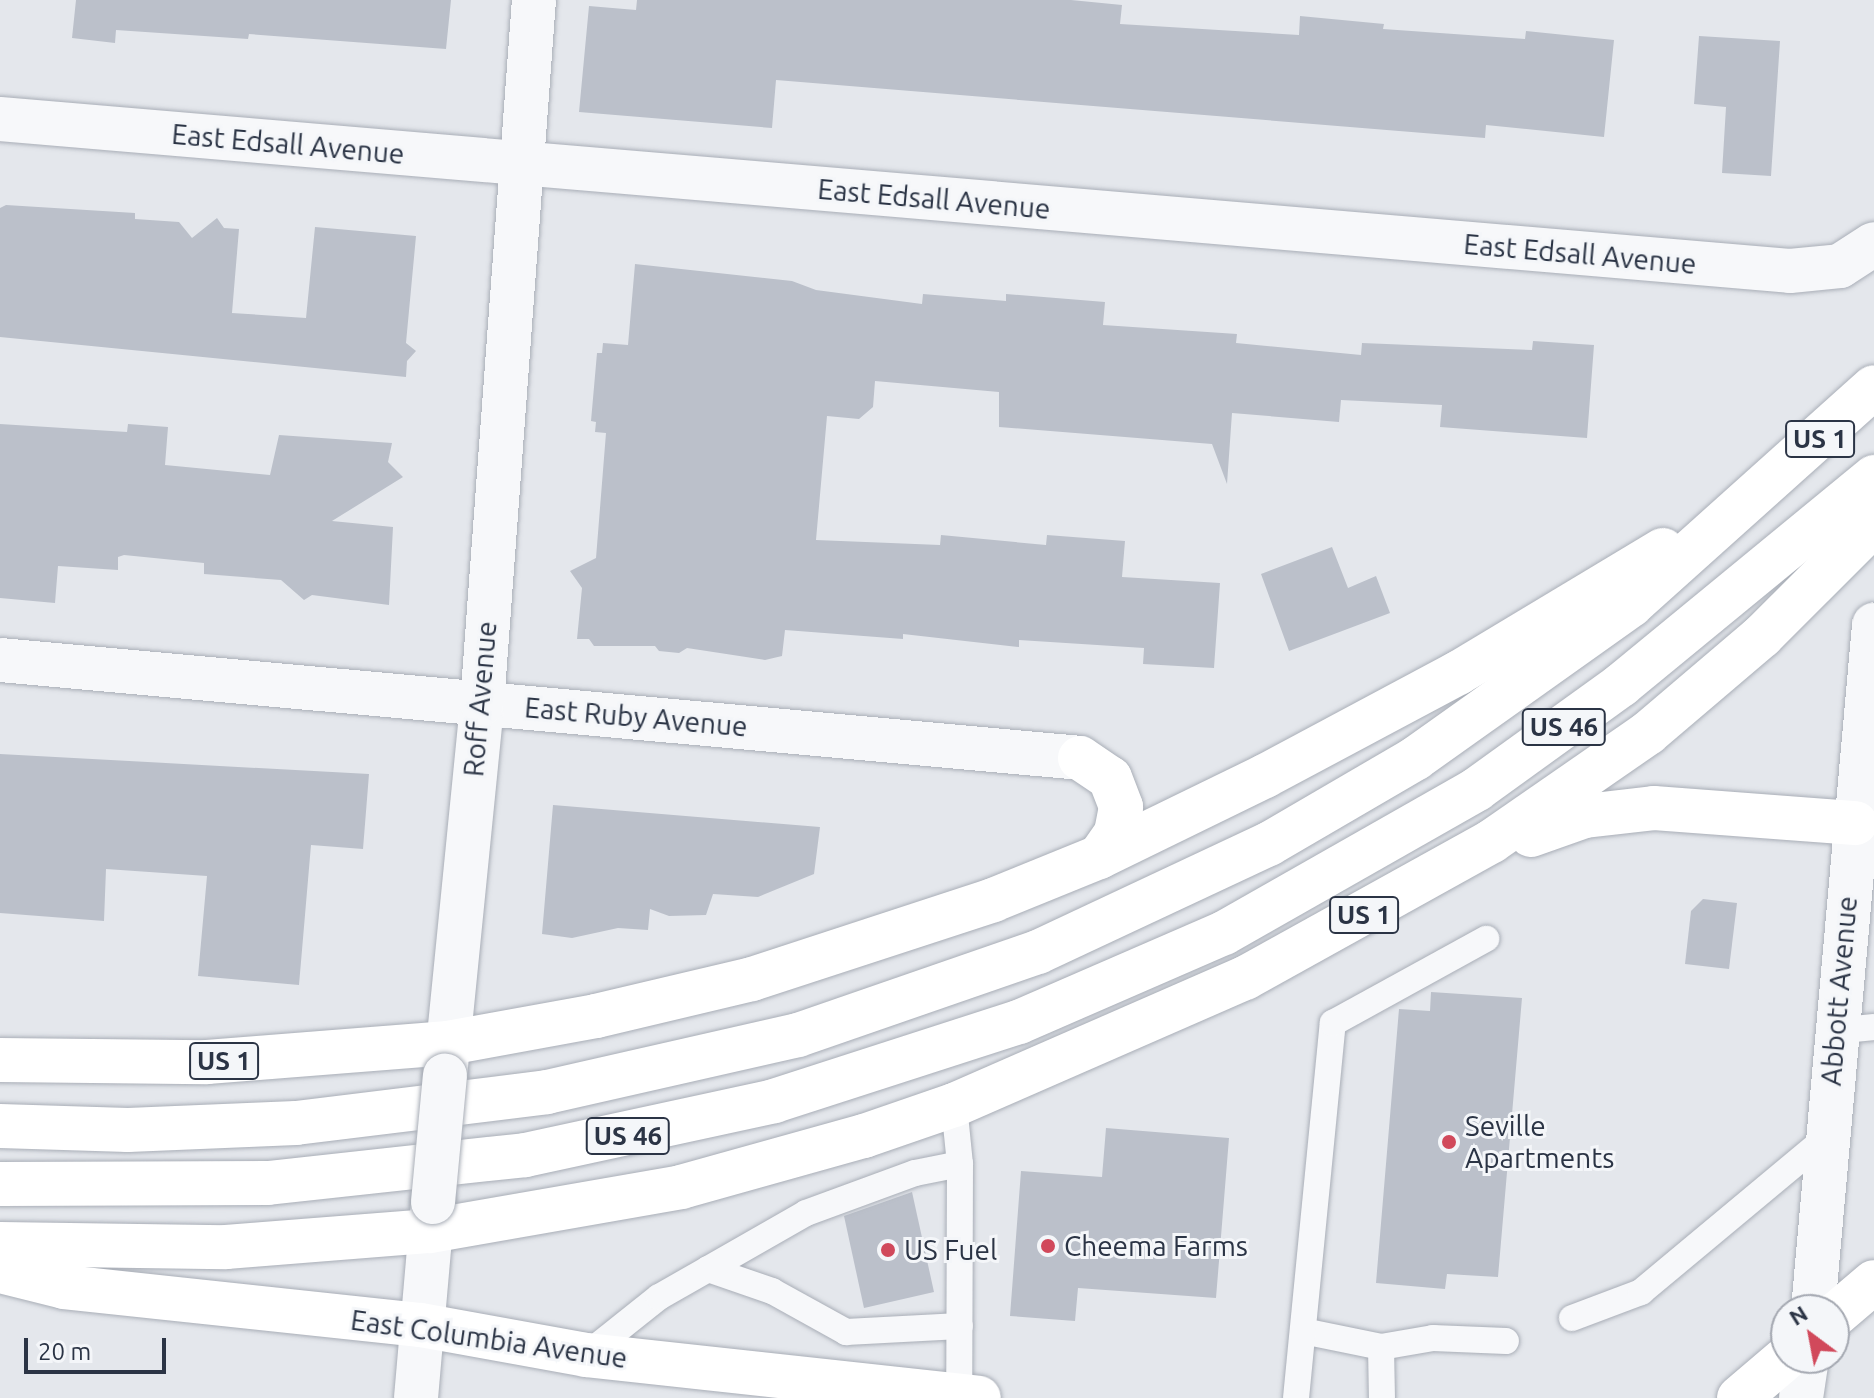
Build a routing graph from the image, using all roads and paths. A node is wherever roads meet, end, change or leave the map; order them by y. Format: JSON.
{"nodes":[{"id":1,"x":534,"y":0,"type":"edge"},
{"id":2,"x":0,"y":119,"type":"edge"},
{"id":3,"x":519,"y":164,"type":"junction"},
{"id":4,"x":1869,"y":249,"type":"edge"},
{"id":5,"x":1874,"y":387,"type":"edge"},
{"id":6,"x":1874,"y":477,"type":"edge"},
{"id":7,"x":1765,"y":489,"type":"junction"},
{"id":8,"x":1874,"y":524,"type":"edge"},
{"id":9,"x":1874,"y":625,"type":"edge"},
{"id":10,"x":0,"y":660,"type":"edge"},
{"id":11,"x":482,"y":704,"type":"junction"},
{"id":12,"x":1080,"y":758,"type":"joint"},
{"id":13,"x":1865,"y":824,"type":"edge"},
{"id":14,"x":1099,"y":857,"type":"junction"},
{"id":15,"x":1436,"y":874,"type":"junction"},
{"id":16,"x":1486,"y":939,"type":"dead end"},
{"id":17,"x":1854,"y":1029,"type":"edge"},
{"id":18,"x":0,"y":1060,"type":"edge"},
{"id":19,"x":446,"y":1060,"type":"junction"},
{"id":20,"x":954,"y":1105,"type":"junction"},
{"id":21,"x":0,"y":1126,"type":"edge"},
{"id":22,"x":1827,"y":1137,"type":"junction"},
{"id":23,"x":960,"y":1164,"type":"junction"},
{"id":24,"x":0,"y":1184,"type":"edge"},
{"id":25,"x":432,"y":1217,"type":"junction"},
{"id":26,"x":0,"y":1244,"type":"edge"},
{"id":27,"x":708,"y":1269,"type":"junction"},
{"id":28,"x":0,"y":1271,"type":"edge"},
{"id":29,"x":1874,"y":1282,"type":"edge"},
{"id":30,"x":1814,"y":1294,"type":"edge"},
{"id":31,"x":1850,"y":1302,"type":"edge"},
{"id":32,"x":1572,"y":1318,"type":"dead end"},
{"id":33,"x":421,"y":1325,"type":"junction"},
{"id":34,"x":960,"y":1326,"type":"junction"},
{"id":35,"x":1303,"y":1331,"type":"junction"},
{"id":36,"x":1506,"y":1341,"type":"dead end"},
{"id":37,"x":1381,"y":1347,"type":"junction"},
{"id":38,"x":586,"y":1355,"type":"junction"},
{"id":39,"x":1770,"y":1372,"type":"edge"},
{"id":40,"x":1805,"y":1374,"type":"edge"},
{"id":41,"x":969,"y":1397,"type":"edge"},
{"id":42,"x":416,"y":1398,"type":"edge"},
{"id":43,"x":1296,"y":1398,"type":"edge"},
{"id":44,"x":1382,"y":1398,"type":"edge"},
{"id":45,"x":1739,"y":1398,"type":"edge"},
{"id":46,"x":1801,"y":1398,"type":"edge"}],
"edges":[{"from":1,"to":3,"type":"street","name":"Roff Avenue"},
{"from":2,"to":3,"type":"street","name":"East Edsall Avenue"},
{"from":3,"to":4,"type":"street","name":"East Edsall Avenue"},
{"from":3,"to":11,"type":"street","name":"Roff Avenue"},
{"from":5,"to":7,"type":"main road","number":"US 1"},
{"from":6,"to":24,"type":"main road","number":"US 46"},
{"from":7,"to":14,"type":"main road","number":"US 1"},
{"from":7,"to":21,"type":"main road","number":"US 46"},
{"from":8,"to":15,"type":"main road","number":"US 1"},
{"from":9,"to":13,"type":"street","name":"Abbott Avenue"},
{"from":10,"to":11,"type":"street","name":"East Ruby Avenue"},
{"from":11,"to":12,"type":"street","name":"East Ruby Avenue"},
{"from":11,"to":19,"type":"street","name":"Roff Avenue"},
{"from":12,"to":14,"type":"main road"},
{"from":13,"to":15,"type":"main road"},
{"from":13,"to":17,"type":"street","name":"Abbott Avenue"},
{"from":14,"to":19,"type":"main road","number":"US 1"},
{"from":15,"to":20,"type":"main road","number":"US 1"},
{"from":16,"to":35,"type":"lane"},
{"from":17,"to":22,"type":"street","name":"Abbott Avenue"},
{"from":18,"to":19,"type":"main road","number":"US 1"},
{"from":19,"to":25,"type":"street","name":"Roff Avenue","bridge":true},
{"from":20,"to":23,"type":"lane"},
{"from":20,"to":25,"type":"main road","number":"US 1"},
{"from":22,"to":30,"type":"street","name":"Abbott Avenue"},
{"from":22,"to":32,"type":"lane"},
{"from":23,"to":27,"type":"lane"},
{"from":23,"to":34,"type":"lane"},
{"from":25,"to":26,"type":"main road","number":"US 1"},
{"from":25,"to":33,"type":"street","name":"Roff Avenue"},
{"from":27,"to":34,"type":"lane"},
{"from":27,"to":38,"type":"lane"},
{"from":28,"to":33,"type":"main road","name":"East Columbia Avenue"},
{"from":29,"to":31,"type":"main road"},
{"from":33,"to":38,"type":"main road","name":"East Columbia Avenue"},
{"from":33,"to":42,"type":"street","name":"Roff Avenue"},
{"from":34,"to":41,"type":"lane"},
{"from":35,"to":37,"type":"lane"},
{"from":35,"to":43,"type":"lane"},
{"from":36,"to":37,"type":"lane"},
{"from":37,"to":44,"type":"lane"},
{"from":38,"to":41,"type":"main road","name":"East Columbia Avenue"},
{"from":39,"to":45,"type":"main road"},
{"from":40,"to":46,"type":"street"}]}
